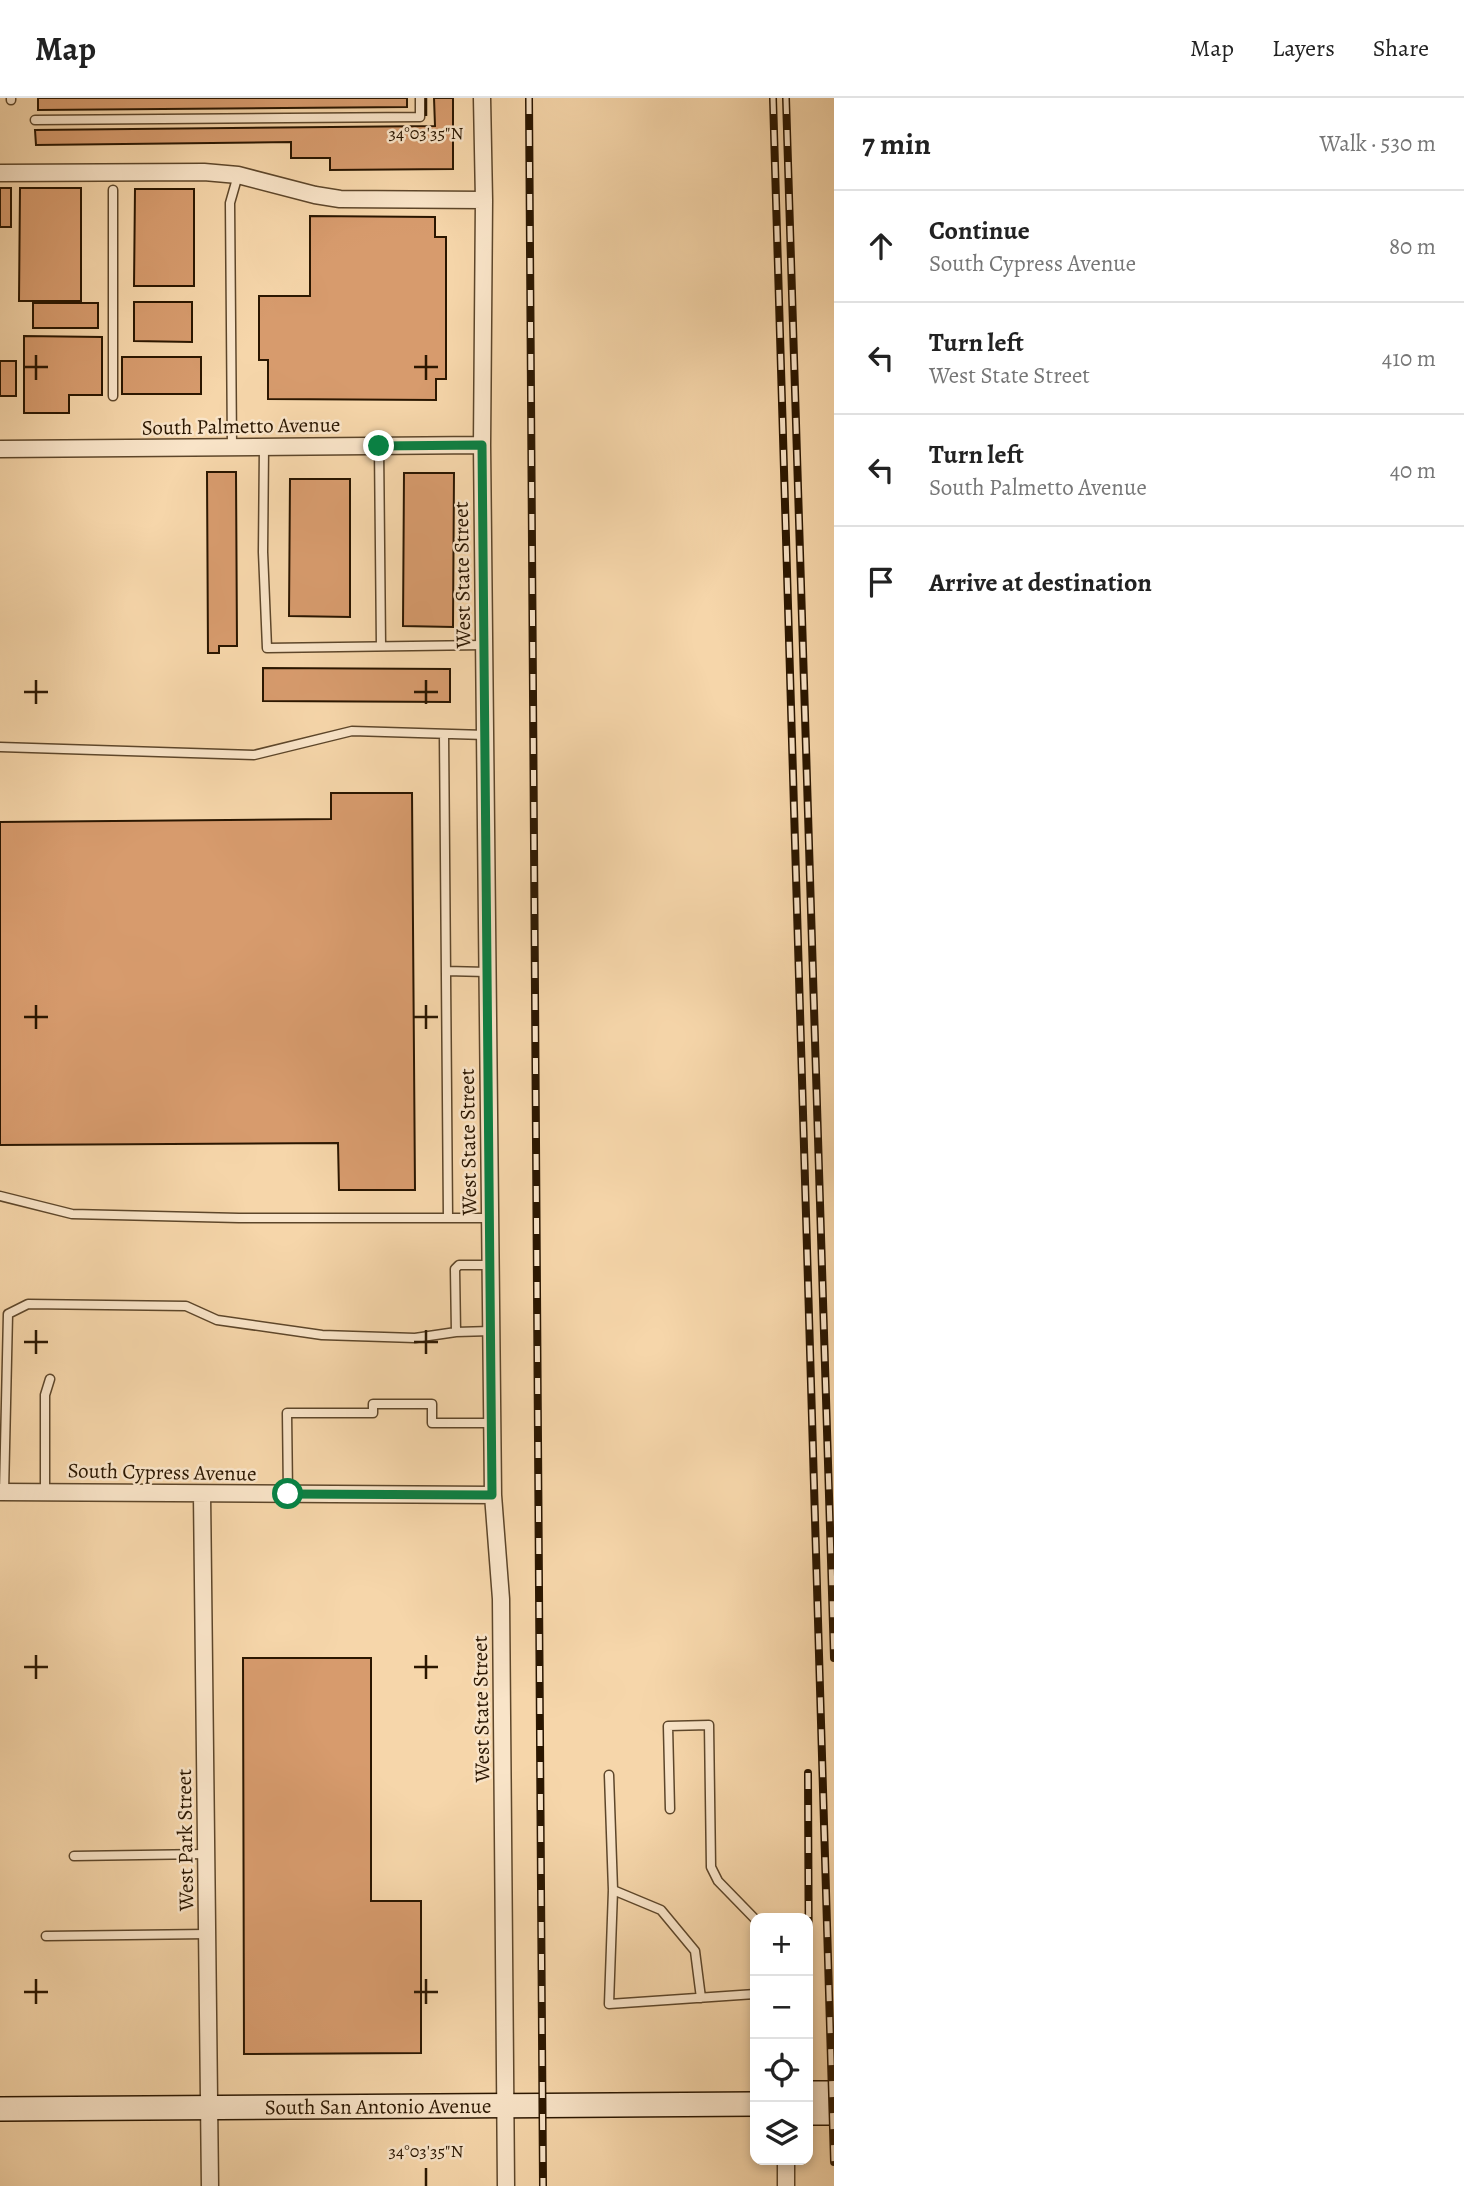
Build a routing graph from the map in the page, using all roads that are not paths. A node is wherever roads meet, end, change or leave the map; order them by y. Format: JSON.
{"nodes":[{"id":1,"x":420,"y":98,"type":"edge"},
{"id":2,"x":482,"y":98,"type":"edge"},
{"id":3,"x":35,"y":120,"type":"dead end"},
{"id":4,"x":0,"y":173,"type":"edge"},
{"id":5,"x":238,"y":174,"type":"junction"},
{"id":6,"x":113,"y":190,"type":"dead end"},
{"id":7,"x":484,"y":200,"type":"junction"},
{"id":8,"x":113,"y":396,"type":"dead end"},
{"id":9,"x":482,"y":445,"type":"junction"},
{"id":10,"x":379,"y":446,"type":"junction"},
{"id":11,"x":232,"y":447,"type":"junction"},
{"id":12,"x":264,"y":447,"type":"junction"},
{"id":13,"x":0,"y":449,"type":"edge"},
{"id":14,"x":484,"y":645,"type":"junction"},
{"id":15,"x":381,"y":646,"type":"junction"},
{"id":16,"x":444,"y":734,"type":"junction"},
{"id":17,"x":485,"y":735,"type":"junction"},
{"id":18,"x":0,"y":747,"type":"edge"},
{"id":19,"x":446,"y":971,"type":"junction"},
{"id":20,"x":487,"y":972,"type":"junction"},
{"id":21,"x":0,"y":1196,"type":"edge"},
{"id":22,"x":447,"y":1218,"type":"junction"},
{"id":23,"x":490,"y":1218,"type":"junction"},
{"id":24,"x":490,"y":1265,"type":"junction"},
{"id":25,"x":491,"y":1331,"type":"junction"},
{"id":26,"x":456,"y":1332,"type":"junction"},
{"id":27,"x":50,"y":1379,"type":"dead end"},
{"id":28,"x":492,"y":1423,"type":"junction"},
{"id":29,"x":2,"y":1492,"type":"edge"},
{"id":30,"x":45,"y":1492,"type":"junction"},
{"id":31,"x":202,"y":1494,"type":"junction"},
{"id":32,"x":288,"y":1494,"type":"junction"},
{"id":33,"x":492,"y":1495,"type":"junction"},
{"id":34,"x":609,"y":1775,"type":"dead end"},
{"id":35,"x":670,"y":1809,"type":"dead end"},
{"id":36,"x":206,"y":1854,"type":"junction"},
{"id":37,"x":74,"y":1856,"type":"dead end"},
{"id":38,"x":612,"y":1890,"type":"junction"},
{"id":39,"x":750,"y":1914,"type":"edge"},
{"id":40,"x":208,"y":1934,"type":"junction"},
{"id":41,"x":46,"y":1936,"type":"dead end"},
{"id":42,"x":750,"y":1994,"type":"edge"},
{"id":43,"x":701,"y":1998,"type":"junction"},
{"id":44,"x":834,"y":2092,"type":"edge"},
{"id":45,"x":813,"y":2093,"type":"edge"},
{"id":46,"x":750,"y":2104,"type":"edge"},
{"id":47,"x":506,"y":2105,"type":"junction"},
{"id":48,"x":210,"y":2107,"type":"junction"},
{"id":49,"x":0,"y":2109,"type":"edge"},
{"id":50,"x":813,"y":2113,"type":"edge"},
{"id":51,"x":834,"y":2113,"type":"edge"},
{"id":52,"x":786,"y":2165,"type":"edge"},
{"id":53,"x":210,"y":2186,"type":"edge"},
{"id":54,"x":506,"y":2186,"type":"edge"},
{"id":55,"x":786,"y":2186,"type":"edge"}],
"edges":[{"from":1,"to":3,"type":"lane"},
{"from":2,"to":7,"type":"street","name":"West State Street"},
{"from":4,"to":5,"type":"street"},
{"from":5,"to":7,"type":"street"},
{"from":5,"to":11,"type":"lane"},
{"from":6,"to":8,"type":"lane"},
{"from":7,"to":9,"type":"street","name":"West State Street"},
{"from":9,"to":10,"type":"street","name":"South Palmetto Avenue"},
{"from":9,"to":14,"type":"street","name":"West State Street"},
{"from":10,"to":12,"type":"street","name":"South Palmetto Avenue"},
{"from":10,"to":15,"type":"lane"},
{"from":11,"to":12,"type":"street","name":"South Palmetto Avenue"},
{"from":11,"to":13,"type":"street","name":"South Palmetto Avenue"},
{"from":12,"to":15,"type":"lane"},
{"from":14,"to":15,"type":"lane"},
{"from":14,"to":17,"type":"street","name":"West State Street"},
{"from":16,"to":17,"type":"lane"},
{"from":16,"to":18,"type":"lane"},
{"from":16,"to":19,"type":"lane"},
{"from":17,"to":20,"type":"street","name":"West State Street"},
{"from":19,"to":20,"type":"lane"},
{"from":19,"to":22,"type":"lane"},
{"from":20,"to":23,"type":"street","name":"West State Street"},
{"from":21,"to":22,"type":"lane"},
{"from":22,"to":23,"type":"lane"},
{"from":23,"to":24,"type":"street","name":"West State Street"},
{"from":24,"to":25,"type":"street","name":"West State Street"},
{"from":24,"to":26,"type":"lane"},
{"from":25,"to":26,"type":"lane"},
{"from":25,"to":28,"type":"street","name":"West State Street"},
{"from":26,"to":29,"type":"lane"},
{"from":27,"to":30,"type":"lane"},
{"from":28,"to":32,"type":"lane"},
{"from":28,"to":33,"type":"street","name":"West State Street"},
{"from":29,"to":30,"type":"street","name":"South Cypress Avenue"},
{"from":30,"to":31,"type":"street","name":"South Cypress Avenue"},
{"from":31,"to":32,"type":"street","name":"South Cypress Avenue"},
{"from":31,"to":36,"type":"street","name":"West Park Street"},
{"from":32,"to":33,"type":"street","name":"South Cypress Avenue"},
{"from":33,"to":47,"type":"street","name":"West State Street"},
{"from":34,"to":38,"type":"lane"},
{"from":35,"to":39,"type":"lane"},
{"from":36,"to":37,"type":"lane"},
{"from":36,"to":40,"type":"street","name":"West Park Street"},
{"from":38,"to":43,"type":"lane"},
{"from":38,"to":43,"type":"lane"},
{"from":40,"to":41,"type":"lane"},
{"from":40,"to":48,"type":"street","name":"West Park Street"},
{"from":42,"to":43,"type":"lane"},
{"from":44,"to":45,"type":"street"},
{"from":46,"to":47,"type":"street","name":"South San Antonio Avenue"},
{"from":47,"to":48,"type":"street","name":"South San Antonio Avenue"},
{"from":47,"to":54,"type":"street","name":"West State Street"},
{"from":48,"to":49,"type":"street","name":"South San Antonio Avenue"},
{"from":48,"to":53,"type":"street","name":"West Park Street"},
{"from":50,"to":51,"type":"street"},
{"from":52,"to":55,"type":"street"}]}
